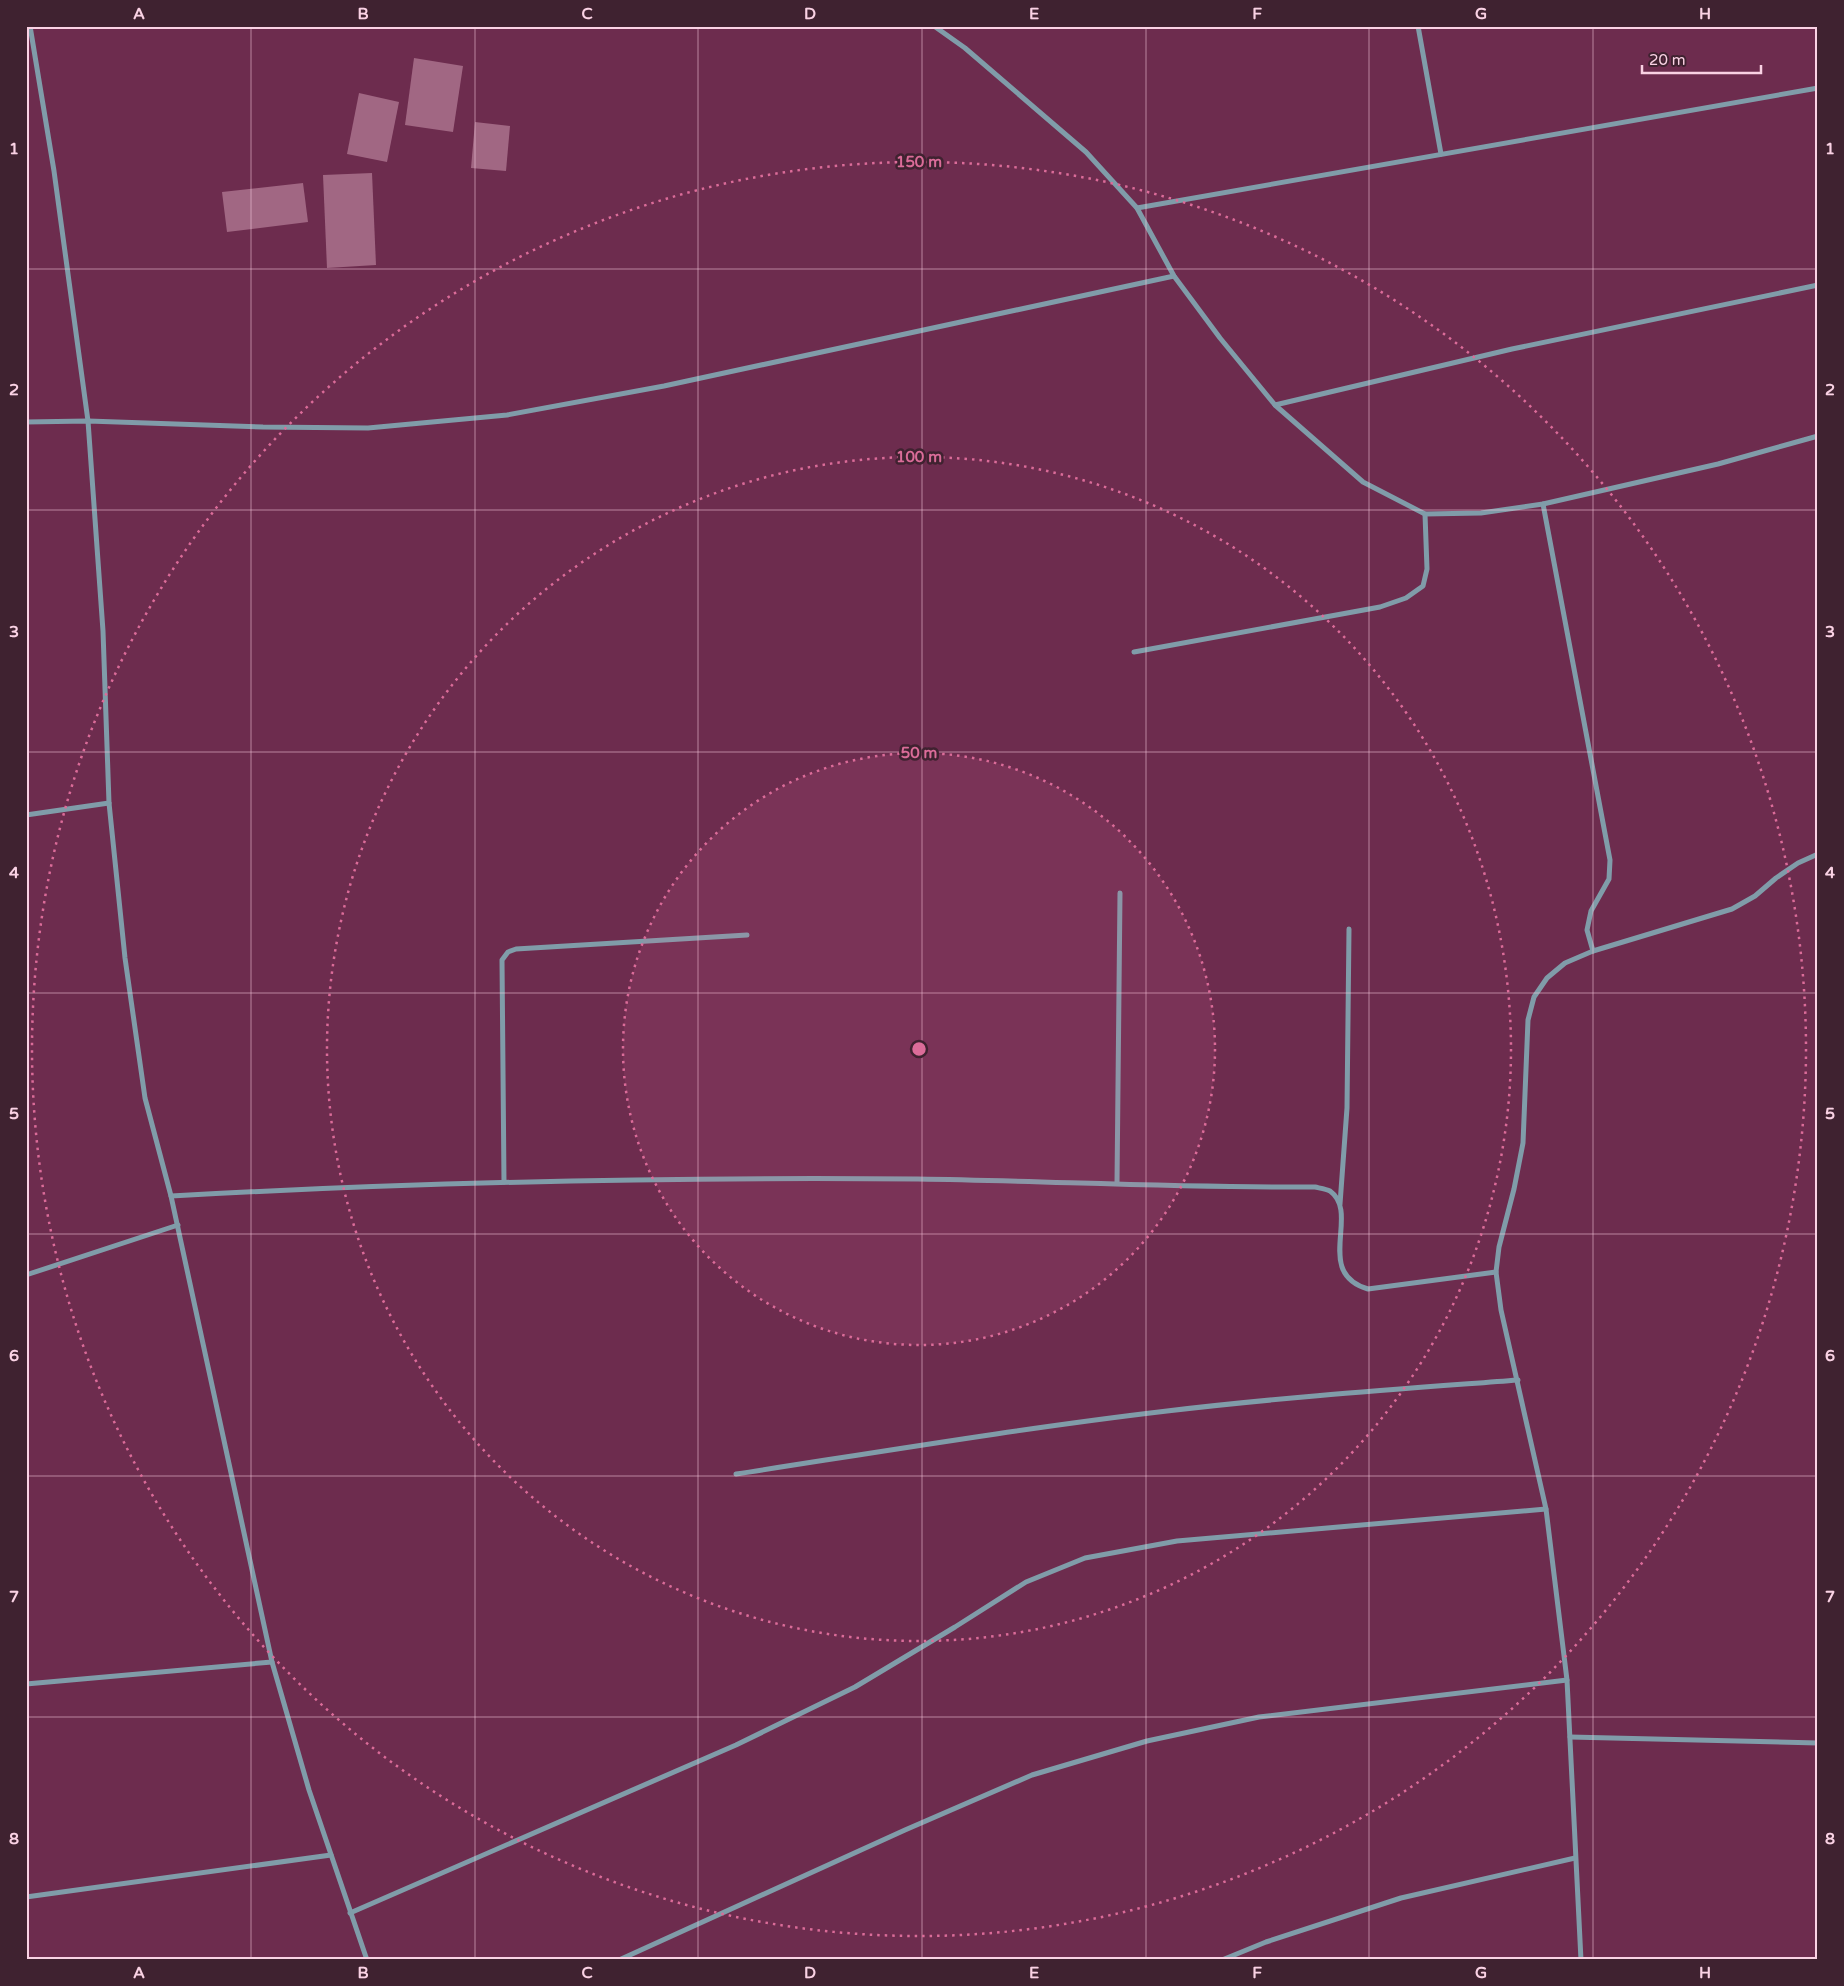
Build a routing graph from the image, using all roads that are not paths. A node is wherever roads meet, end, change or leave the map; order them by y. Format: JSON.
{"nodes":[{"id":1,"x":30,"y":26,"type":"edge"},
{"id":2,"x":934,"y":26,"type":"edge"},
{"id":3,"x":1418,"y":26,"type":"edge"},
{"id":4,"x":1818,"y":88,"type":"edge"},
{"id":5,"x":1441,"y":154,"type":"junction"},
{"id":6,"x":1137,"y":208,"type":"junction"},
{"id":7,"x":1174,"y":276,"type":"junction"},
{"id":8,"x":1818,"y":285,"type":"edge"},
{"id":9,"x":1275,"y":405,"type":"junction"},
{"id":10,"x":88,"y":421,"type":"junction"},
{"id":11,"x":26,"y":422,"type":"edge"},
{"id":12,"x":1818,"y":436,"type":"edge"},
{"id":13,"x":1543,"y":504,"type":"junction"},
{"id":14,"x":1425,"y":514,"type":"junction"},
{"id":15,"x":1134,"y":652,"type":"dead end"},
{"id":16,"x":109,"y":803,"type":"junction"},
{"id":17,"x":26,"y":815,"type":"edge"},
{"id":18,"x":1818,"y":854,"type":"edge"},
{"id":19,"x":1120,"y":893,"type":"dead end"},
{"id":20,"x":1349,"y":928,"type":"dead end"},
{"id":21,"x":747,"y":935,"type":"dead end"},
{"id":22,"x":1593,"y":951,"type":"junction"},
{"id":23,"x":504,"y":1182,"type":"junction"},
{"id":24,"x":1118,"y":1183,"type":"junction"},
{"id":25,"x":171,"y":1196,"type":"junction"},
{"id":26,"x":1340,"y":1204,"type":"junction"},
{"id":27,"x":178,"y":1225,"type":"junction"},
{"id":28,"x":1496,"y":1272,"type":"junction"},
{"id":29,"x":26,"y":1276,"type":"edge"},
{"id":30,"x":1518,"y":1380,"type":"junction"},
{"id":31,"x":736,"y":1474,"type":"dead end"},
{"id":32,"x":1546,"y":1509,"type":"junction"},
{"id":33,"x":272,"y":1662,"type":"junction"},
{"id":34,"x":1567,"y":1680,"type":"junction"},
{"id":35,"x":26,"y":1684,"type":"edge"},
{"id":36,"x":1570,"y":1737,"type":"junction"},
{"id":37,"x":1818,"y":1743,"type":"edge"},
{"id":38,"x":331,"y":1854,"type":"junction"},
{"id":39,"x":1575,"y":1858,"type":"junction"},
{"id":40,"x":26,"y":1896,"type":"edge"},
{"id":41,"x":350,"y":1913,"type":"junction"},
{"id":42,"x":367,"y":1960,"type":"edge"},
{"id":43,"x":619,"y":1960,"type":"edge"},
{"id":44,"x":1222,"y":1960,"type":"edge"},
{"id":45,"x":1580,"y":1960,"type":"edge"}],
"edges":[{"from":1,"to":10,"type":"street"},
{"from":2,"to":6,"type":"street"},
{"from":3,"to":5,"type":"street"},
{"from":4,"to":5,"type":"street"},
{"from":5,"to":6,"type":"street"},
{"from":6,"to":7,"type":"street"},
{"from":7,"to":9,"type":"street"},
{"from":7,"to":10,"type":"street"},
{"from":8,"to":9,"type":"street"},
{"from":9,"to":14,"type":"street"},
{"from":10,"to":11,"type":"street"},
{"from":10,"to":16,"type":"street"},
{"from":12,"to":13,"type":"street"},
{"from":13,"to":14,"type":"street"},
{"from":13,"to":22,"type":"street"},
{"from":14,"to":15,"type":"street"},
{"from":16,"to":17,"type":"street"},
{"from":16,"to":25,"type":"street"},
{"from":18,"to":22,"type":"street"},
{"from":19,"to":24,"type":"street"},
{"from":20,"to":26,"type":"street"},
{"from":21,"to":23,"type":"street"},
{"from":22,"to":28,"type":"street"},
{"from":23,"to":24,"type":"street"},
{"from":23,"to":25,"type":"street"},
{"from":24,"to":26,"type":"street"},
{"from":25,"to":27,"type":"street"},
{"from":26,"to":28,"type":"street"},
{"from":27,"to":29,"type":"street"},
{"from":27,"to":33,"type":"street"},
{"from":28,"to":30,"type":"street"},
{"from":30,"to":31,"type":"street"},
{"from":30,"to":32,"type":"street"},
{"from":32,"to":34,"type":"street"},
{"from":32,"to":41,"type":"street"},
{"from":33,"to":35,"type":"street"},
{"from":33,"to":38,"type":"street"},
{"from":34,"to":36,"type":"street"},
{"from":34,"to":43,"type":"street"},
{"from":36,"to":37,"type":"street"},
{"from":36,"to":39,"type":"street"},
{"from":38,"to":40,"type":"street"},
{"from":38,"to":41,"type":"street"},
{"from":39,"to":44,"type":"street"},
{"from":39,"to":45,"type":"street"},
{"from":41,"to":42,"type":"street"}]}
